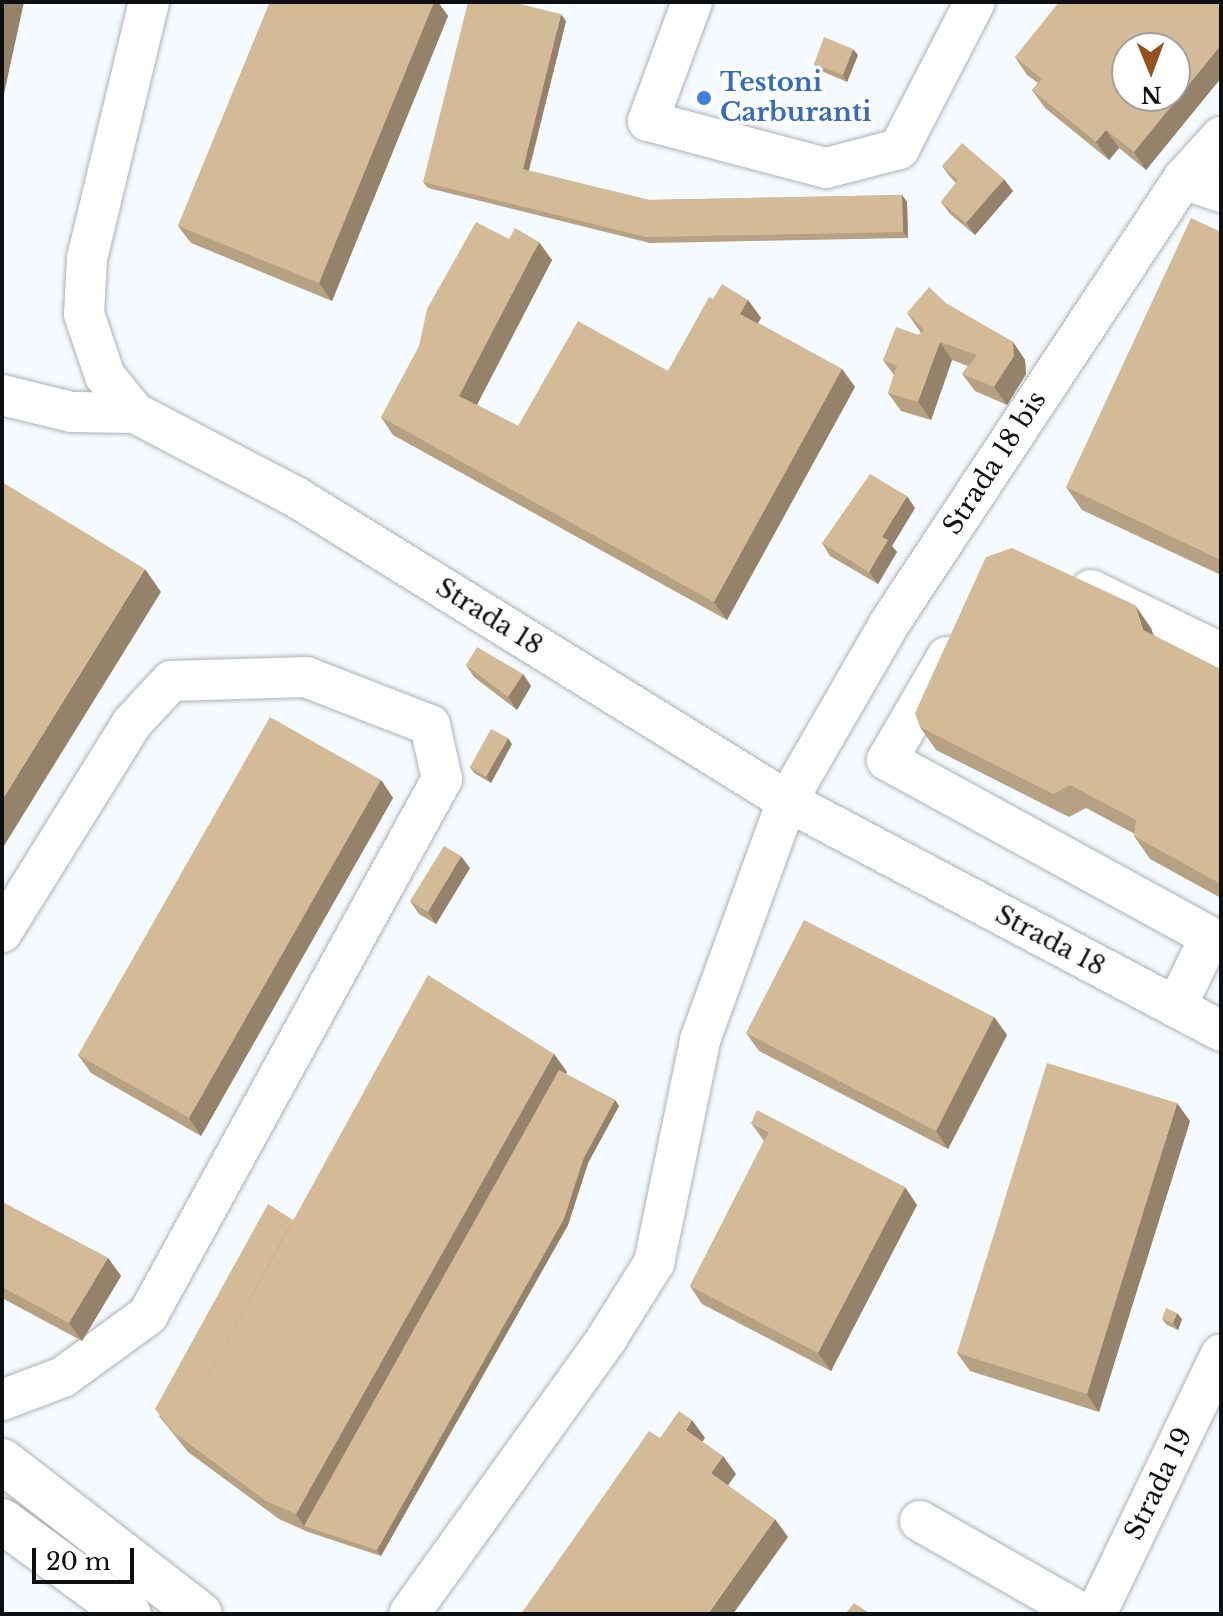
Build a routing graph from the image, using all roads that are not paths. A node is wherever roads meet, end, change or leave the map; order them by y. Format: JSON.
{"nodes":[{"id":1,"x":149,"y":2,"type":"edge"},
{"id":2,"x":692,"y":2,"type":"edge"},
{"id":3,"x":975,"y":2,"type":"edge"},
{"id":4,"x":1221,"y":137,"type":"edge"},
{"id":5,"x":1183,"y":179,"type":"junction"},
{"id":6,"x":1221,"y":192,"type":"edge"},
{"id":7,"x":2,"y":395,"type":"edge"},
{"id":8,"x":135,"y":413,"type":"junction"},
{"id":9,"x":1050,"y":570,"type":"edge"},
{"id":10,"x":963,"y":629,"type":"edge"},
{"id":11,"x":1221,"y":653,"type":"edge"},
{"id":12,"x":787,"y":801,"type":"junction"},
{"id":13,"x":2,"y":932,"type":"edge"},
{"id":14,"x":1216,"y":940,"type":"edge"},
{"id":15,"x":1176,"y":1007,"type":"junction"},
{"id":16,"x":1221,"y":1031,"type":"edge"},
{"id":17,"x":1221,"y":1354,"type":"edge"},
{"id":18,"x":2,"y":1400,"type":"edge"},
{"id":19,"x":2,"y":1461,"type":"edge"},
{"id":20,"x":2,"y":1521,"type":"edge"},
{"id":21,"x":920,"y":1521,"type":"dead end"},
{"id":22,"x":129,"y":1614,"type":"edge"},
{"id":23,"x":200,"y":1614,"type":"edge"},
{"id":24,"x":409,"y":1614,"type":"edge"},
{"id":25,"x":1083,"y":1614,"type":"edge"},
{"id":26,"x":1096,"y":1614,"type":"edge"}],
"edges":[{"from":1,"to":8,"type":"street","name":"Strada 18"},
{"from":2,"to":3,"type":"street"},
{"from":4,"to":5,"type":"street","name":"Strada 18 bis"},
{"from":5,"to":6,"type":"street"},
{"from":5,"to":12,"type":"street","name":"Strada 18 bis"},
{"from":7,"to":8,"type":"street"},
{"from":8,"to":12,"type":"street","name":"Strada 18"},
{"from":9,"to":11,"type":"street"},
{"from":10,"to":14,"type":"street"},
{"from":12,"to":15,"type":"street","name":"Strada 18"},
{"from":12,"to":24,"type":"street","name":"Strada 18 bis"},
{"from":13,"to":18,"type":"street"},
{"from":14,"to":15,"type":"street"},
{"from":15,"to":16,"type":"street","name":"Strada 18"},
{"from":17,"to":26,"type":"street","name":"Strada 19"},
{"from":19,"to":23,"type":"main road"},
{"from":20,"to":22,"type":"main road"},
{"from":21,"to":25,"type":"street"}]}
